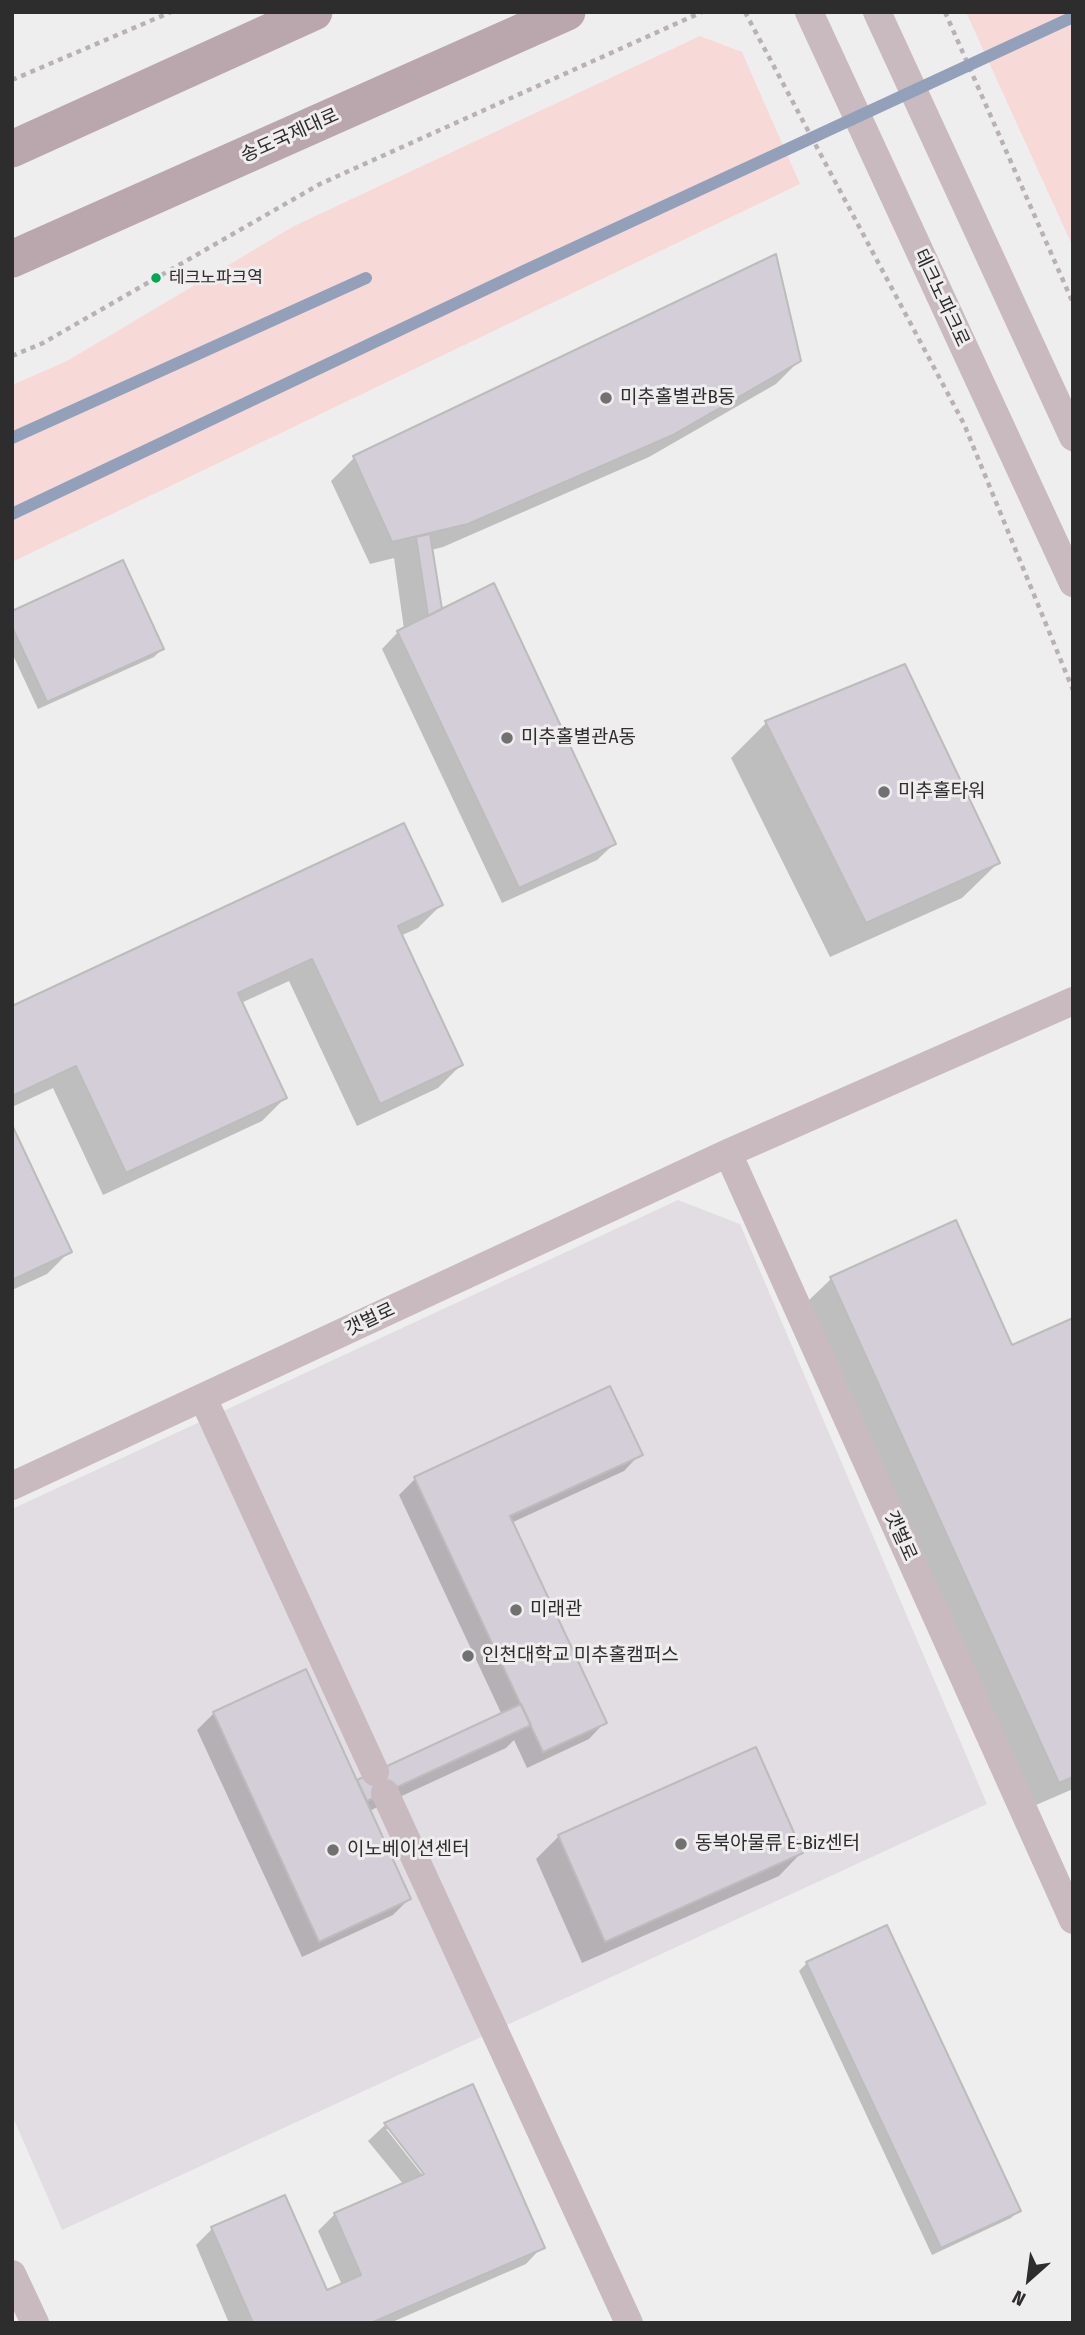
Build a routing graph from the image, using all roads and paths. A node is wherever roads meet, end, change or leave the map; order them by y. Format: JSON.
{"nodes":[{"id":1,"x":171,"y":12,"type":"edge"},
{"id":2,"x":314,"y":12,"type":"edge"},
{"id":3,"x":567,"y":12,"type":"edge"},
{"id":4,"x":702,"y":12,"type":"edge"},
{"id":5,"x":744,"y":12,"type":"edge"},
{"id":6,"x":809,"y":12,"type":"edge"},
{"id":7,"x":877,"y":12,"type":"edge"},
{"id":8,"x":945,"y":12,"type":"edge"},
{"id":9,"x":12,"y":80,"type":"edge"},
{"id":10,"x":12,"y":149,"type":"edge"},
{"id":11,"x":12,"y":259,"type":"edge"},
{"id":12,"x":1073,"y":303,"type":"edge"},
{"id":13,"x":12,"y":356,"type":"edge"},
{"id":14,"x":1073,"y":437,"type":"edge"},
{"id":15,"x":1073,"y":583,"type":"edge"},
{"id":16,"x":1073,"y":690,"type":"edge"},
{"id":17,"x":1073,"y":1001,"type":"edge"},
{"id":18,"x":728,"y":1153,"type":"junction"},
{"id":19,"x":202,"y":1398,"type":"junction"},
{"id":20,"x":12,"y":1486,"type":"edge"},
{"id":21,"x":1073,"y":1920,"type":"edge"},
{"id":22,"x":12,"y":2274,"type":"edge"},
{"id":23,"x":35,"y":2323,"type":"edge"},
{"id":24,"x":629,"y":2323,"type":"edge"}],
"edges":[{"from":1,"to":9,"type":"path"},
{"from":2,"to":10,"type":"main road"},
{"from":3,"to":11,"type":"main road","name":"송도국제대로"},
{"from":4,"to":13,"type":"path"},
{"from":5,"to":16,"type":"path"},
{"from":6,"to":15,"type":"street","name":"테크노파크로"},
{"from":7,"to":14,"type":"street"},
{"from":8,"to":12,"type":"path"},
{"from":17,"to":18,"type":"street","name":"갯벌로"},
{"from":18,"to":19,"type":"street","name":"갯벌로"},
{"from":18,"to":21,"type":"street","name":"갯벌로"},
{"from":19,"to":20,"type":"street","name":"갯벌로"},
{"from":19,"to":24,"type":"street"},
{"from":22,"to":23,"type":"street"}]}
